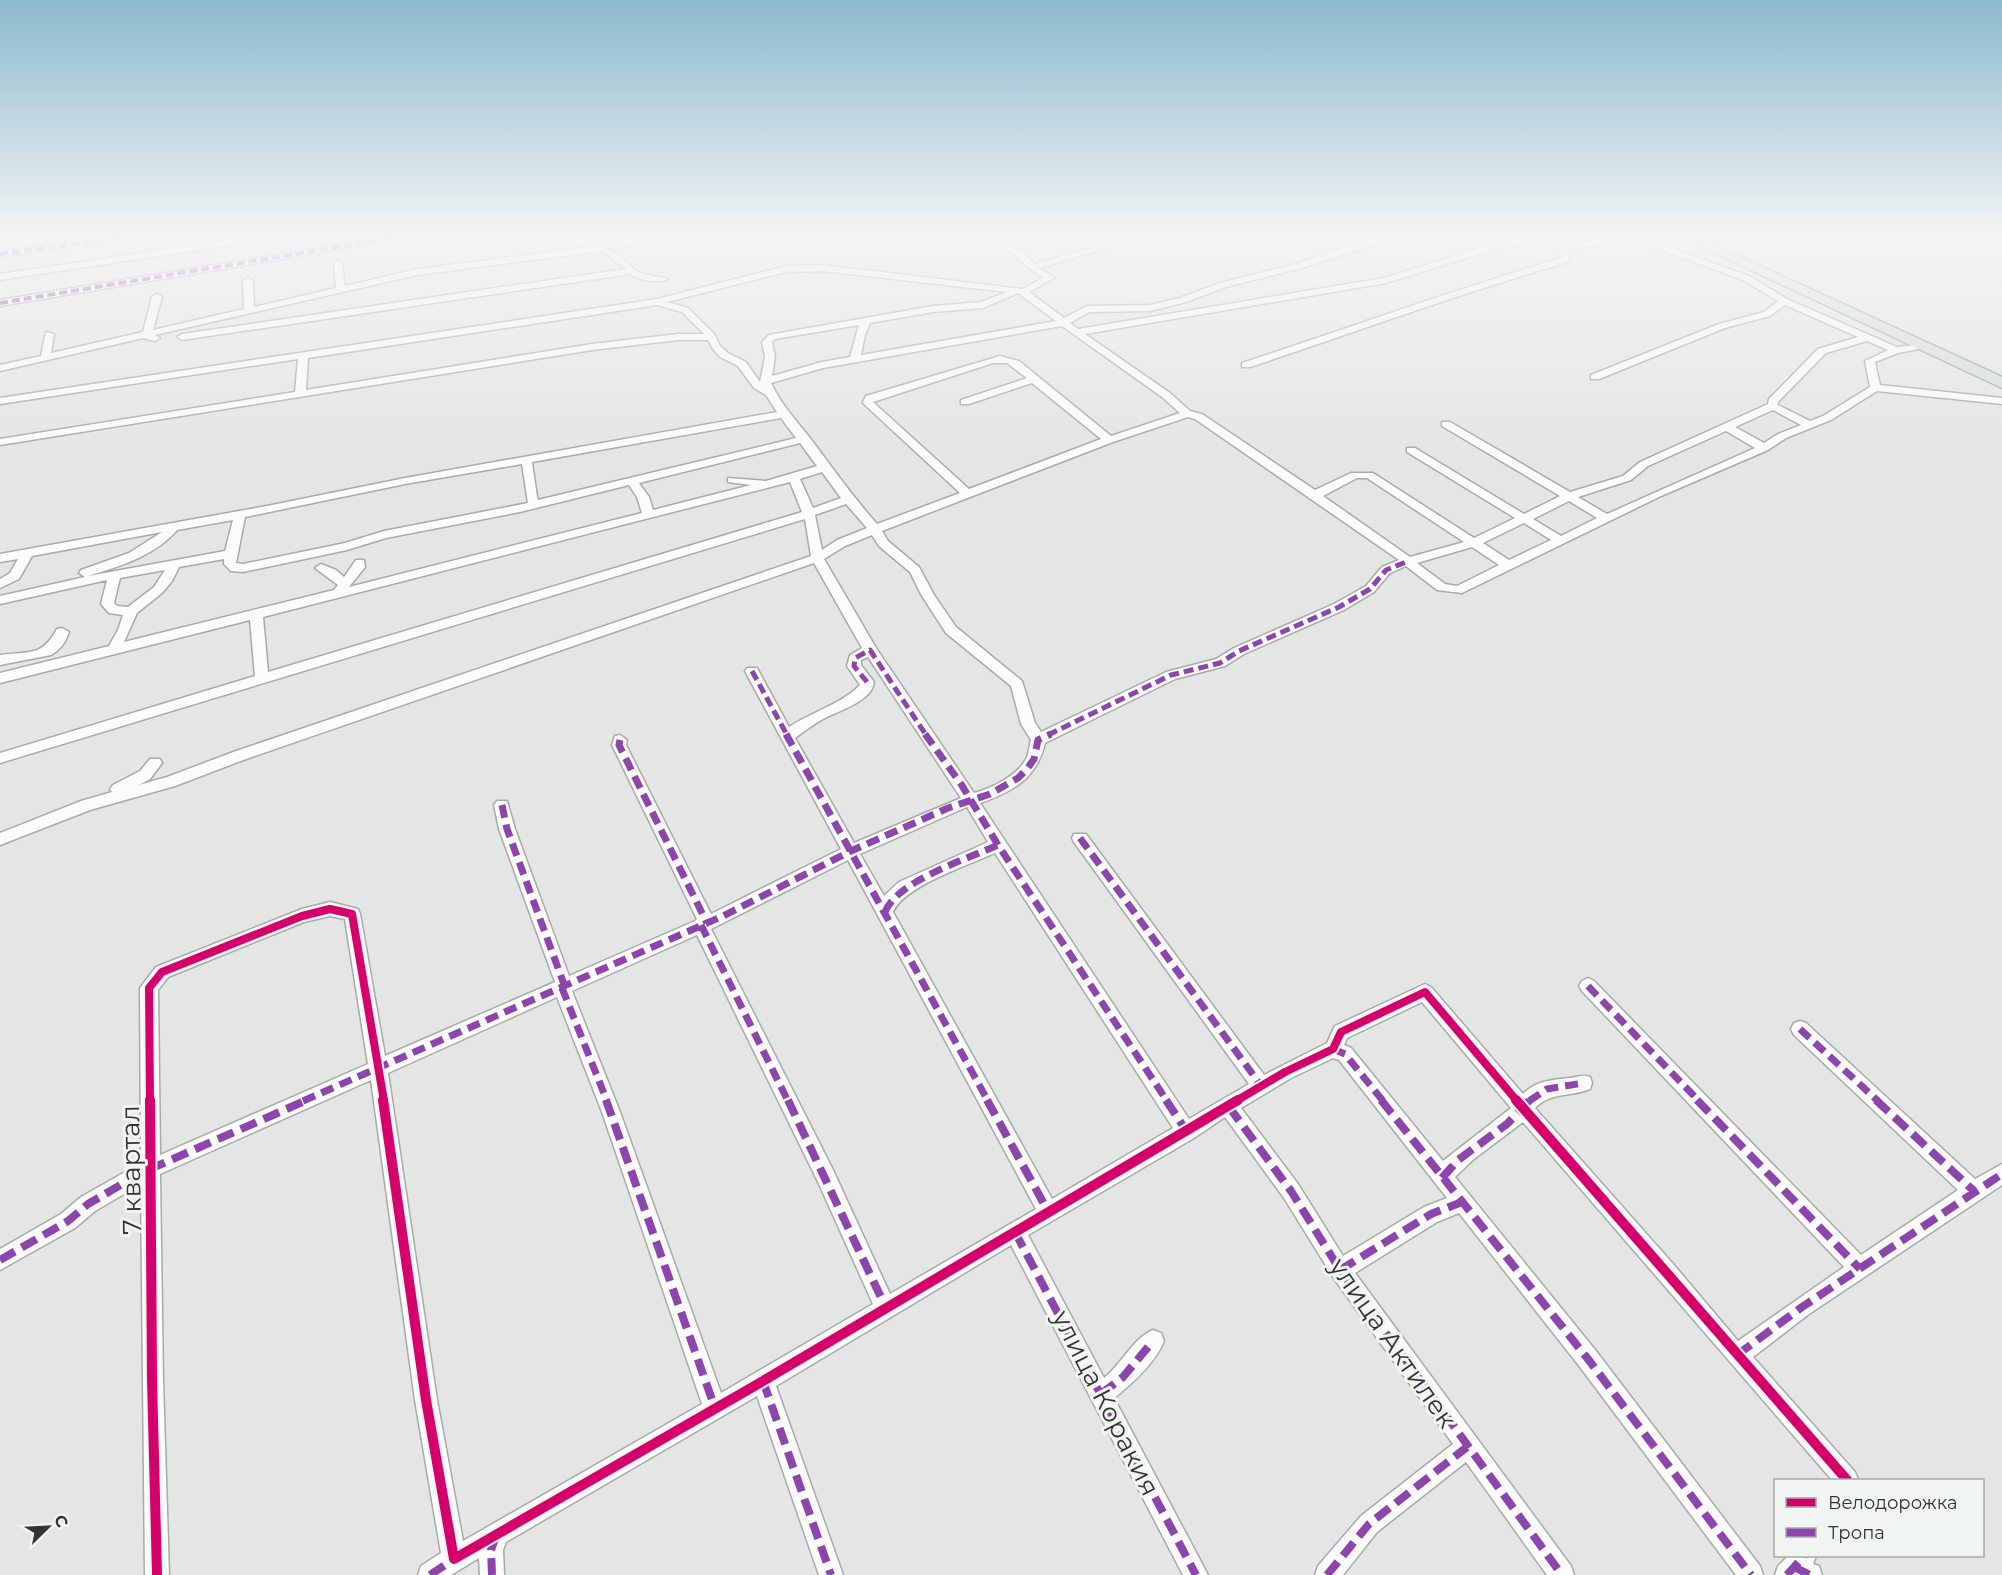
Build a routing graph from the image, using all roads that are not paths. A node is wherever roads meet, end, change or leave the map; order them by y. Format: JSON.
{"nodes":[{"id":1,"x":154,"y":308,"type":"edge"},
{"id":2,"x":249,"y":308,"type":"edge"},
{"id":3,"x":264,"y":308,"type":"edge"},
{"id":4,"x":376,"y":308,"type":"edge"},
{"id":5,"x":614,"y":308,"type":"edge"},
{"id":6,"x":680,"y":308,"type":"edge"},
{"id":7,"x":938,"y":308,"type":"edge"},
{"id":8,"x":1043,"y":308,"type":"edge"},
{"id":9,"x":1092,"y":308,"type":"edge"},
{"id":10,"x":1215,"y":308,"type":"edge"},
{"id":11,"x":1413,"y":308,"type":"edge"},
{"id":12,"x":1774,"y":308,"type":"edge"},
{"id":13,"x":1801,"y":308,"type":"edge"},
{"id":14,"x":1841,"y":308,"type":"edge"},
{"id":15,"x":1859,"y":308,"type":"edge"},
{"id":16,"x":249,"y":312,"type":"junction"},
{"id":17,"x":867,"y":320,"type":"junction"},
{"id":18,"x":1062,"y":323,"type":"junction"},
{"id":19,"x":1077,"y":332,"type":"junction"},
{"id":20,"x":49,"y":334,"type":"dead end"},
{"id":21,"x":147,"y":336,"type":"junction"},
{"id":22,"x":712,"y":337,"type":"junction"},
{"id":23,"x":1869,"y":338,"type":"junction"},
{"id":24,"x":1921,"y":346,"type":"junction"},
{"id":25,"x":1896,"y":350,"type":"junction"},
{"id":26,"x":303,"y":355,"type":"junction"},
{"id":27,"x":45,"y":358,"type":"junction"},
{"id":28,"x":855,"y":359,"type":"junction"},
{"id":29,"x":1246,"y":365,"type":"dead end"},
{"id":30,"x":0,"y":368,"type":"edge"},
{"id":31,"x":2002,"y":374,"type":"edge"},
{"id":32,"x":1594,"y":377,"type":"dead end"},
{"id":33,"x":1034,"y":379,"type":"junction"},
{"id":34,"x":765,"y":381,"type":"junction"},
{"id":35,"x":2002,"y":383,"type":"edge"},
{"id":36,"x":1875,"y":388,"type":"junction"},
{"id":37,"x":300,"y":394,"type":"junction"},
{"id":38,"x":772,"y":395,"type":"junction"},
{"id":39,"x":0,"y":401,"type":"edge"},
{"id":40,"x":2002,"y":401,"type":"edge"},
{"id":41,"x":965,"y":402,"type":"dead end"},
{"id":42,"x":1773,"y":406,"type":"junction"},
{"id":43,"x":785,"y":414,"type":"junction"},
{"id":44,"x":1187,"y":414,"type":"junction"},
{"id":45,"x":1446,"y":424,"type":"dead end"},
{"id":46,"x":1810,"y":425,"type":"junction"},
{"id":47,"x":1728,"y":428,"type":"junction"},
{"id":48,"x":805,"y":439,"type":"junction"},
{"id":49,"x":1109,"y":440,"type":"junction"},
{"id":50,"x":0,"y":442,"type":"edge"},
{"id":51,"x":1764,"y":447,"type":"junction"},
{"id":52,"x":1411,"y":450,"type":"dead end"},
{"id":53,"x":526,"y":461,"type":"junction"},
{"id":54,"x":823,"y":468,"type":"junction"},
{"id":55,"x":793,"y":477,"type":"junction"},
{"id":56,"x":732,"y":480,"type":"dead end"},
{"id":57,"x":632,"y":481,"type":"junction"},
{"id":58,"x":764,"y":486,"type":"junction"},
{"id":59,"x":968,"y":494,"type":"junction"},
{"id":60,"x":1315,"y":495,"type":"junction"},
{"id":61,"x":1568,"y":497,"type":"junction"},
{"id":62,"x":848,"y":500,"type":"junction"},
{"id":63,"x":534,"y":504,"type":"junction"},
{"id":64,"x":678,"y":508,"type":"junction"},
{"id":65,"x":240,"y":514,"type":"junction"},
{"id":66,"x":808,"y":514,"type":"junction"},
{"id":67,"x":648,"y":515,"type":"junction"},
{"id":68,"x":1524,"y":519,"type":"junction"},
{"id":69,"x":1607,"y":519,"type":"junction"},
{"id":70,"x":684,"y":521,"type":"dead end"},
{"id":71,"x":174,"y":526,"type":"junction"},
{"id":72,"x":875,"y":529,"type":"junction"},
{"id":73,"x":1561,"y":541,"type":"junction"},
{"id":74,"x":1474,"y":543,"type":"junction"},
{"id":75,"x":27,"y":553,"type":"junction"},
{"id":76,"x":230,"y":554,"type":"junction"},
{"id":77,"x":0,"y":558,"type":"edge"},
{"id":78,"x":817,"y":558,"type":"junction"},
{"id":79,"x":1406,"y":562,"type":"junction"},
{"id":80,"x":360,"y":563,"type":"dead end"},
{"id":81,"x":173,"y":566,"type":"junction"},
{"id":82,"x":1509,"y":566,"type":"junction"},
{"id":83,"x":98,"y":568,"type":"junction"},
{"id":84,"x":321,"y":568,"type":"dead end"},
{"id":85,"x":130,"y":572,"type":"junction"},
{"id":86,"x":114,"y":576,"type":"junction"},
{"id":87,"x":0,"y":584,"type":"edge"},
{"id":88,"x":342,"y":587,"type":"junction"},
{"id":89,"x":49,"y":589,"type":"junction"},
{"id":90,"x":0,"y":600,"type":"edge"},
{"id":91,"x":131,"y":611,"type":"junction"},
{"id":92,"x":256,"y":613,"type":"junction"},
{"id":93,"x":62,"y":632,"type":"dead end"},
{"id":94,"x":114,"y":649,"type":"junction"},
{"id":95,"x":870,"y":650,"type":"junction"},
{"id":96,"x":0,"y":660,"type":"edge"},
{"id":97,"x":752,"y":671,"type":"dead end"},
{"id":98,"x":0,"y":678,"type":"edge"},
{"id":99,"x":262,"y":679,"type":"junction"},
{"id":100,"x":895,"y":688,"type":"junction"},
{"id":101,"x":861,"y":693,"type":"junction"},
{"id":102,"x":787,"y":736,"type":"junction"},
{"id":103,"x":620,"y":740,"type":"dead end"},
{"id":104,"x":1038,"y":740,"type":"junction"},
{"id":105,"x":0,"y":758,"type":"edge"},
{"id":106,"x":970,"y":801,"type":"junction"},
{"id":107,"x":501,"y":805,"type":"dead end"},
{"id":108,"x":1080,"y":838,"type":"dead end"},
{"id":109,"x":0,"y":839,"type":"edge"},
{"id":110,"x":998,"y":845,"type":"junction"},
{"id":111,"x":852,"y":851,"type":"junction"},
{"id":112,"x":885,"y":912,"type":"junction"},
{"id":113,"x":704,"y":924,"type":"junction"},
{"id":114,"x":1588,"y":986,"type":"dead end"},
{"id":115,"x":564,"y":988,"type":"junction"},
{"id":116,"x":1800,"y":1029,"type":"dead end"},
{"id":117,"x":1333,"y":1049,"type":"junction"},
{"id":118,"x":378,"y":1069,"type":"junction"},
{"id":119,"x":1583,"y":1083,"type":"dead end"},
{"id":120,"x":1262,"y":1087,"type":"junction"},
{"id":121,"x":1229,"y":1107,"type":"junction"},
{"id":122,"x":1522,"y":1107,"type":"junction"},
{"id":123,"x":1187,"y":1132,"type":"junction"},
{"id":124,"x":152,"y":1169,"type":"junction"},
{"id":125,"x":2002,"y":1174,"type":"edge"},
{"id":126,"x":1442,"y":1178,"type":"junction"},
{"id":127,"x":1974,"y":1191,"type":"junction"},
{"id":128,"x":1461,"y":1202,"type":"junction"},
{"id":129,"x":1049,"y":1213,"type":"junction"},
{"id":130,"x":1015,"y":1232,"type":"junction"},
{"id":131,"x":0,"y":1260,"type":"edge"},
{"id":132,"x":1860,"y":1269,"type":"junction"},
{"id":133,"x":1340,"y":1270,"type":"junction"},
{"id":134,"x":886,"y":1308,"type":"junction"},
{"id":135,"x":1153,"y":1341,"type":"dead end"},
{"id":136,"x":1737,"y":1355,"type":"junction"},
{"id":137,"x":763,"y":1382,"type":"junction"},
{"id":138,"x":1101,"y":1394,"type":"junction"},
{"id":139,"x":715,"y":1408,"type":"junction"},
{"id":140,"x":1467,"y":1447,"type":"junction"},
{"id":141,"x":1846,"y":1479,"type":"edge"},
{"id":142,"x":498,"y":1533,"type":"junction"},
{"id":143,"x":454,"y":1559,"type":"junction"},
{"id":144,"x":157,"y":1575,"type":"edge"},
{"id":145,"x":430,"y":1575,"type":"edge"},
{"id":146,"x":492,"y":1575,"type":"edge"},
{"id":147,"x":831,"y":1575,"type":"edge"},
{"id":148,"x":1196,"y":1575,"type":"edge"},
{"id":149,"x":1327,"y":1575,"type":"edge"},
{"id":150,"x":1562,"y":1575,"type":"edge"},
{"id":151,"x":1751,"y":1575,"type":"edge"}],
"edges":[{"from":1,"to":21,"type":"street"},
{"from":2,"to":16,"type":"street"},
{"from":3,"to":16,"type":"street"},
{"from":4,"to":21,"type":"street"},
{"from":5,"to":26,"type":"street"},
{"from":6,"to":22,"type":"street"},
{"from":7,"to":17,"type":"street"},
{"from":8,"to":18,"type":"street"},
{"from":9,"to":18,"type":"street"},
{"from":10,"to":19,"type":"street"},
{"from":11,"to":29,"type":"street"},
{"from":12,"to":32,"type":"street"},
{"from":13,"to":23,"type":"street"},
{"from":14,"to":24,"type":"highway"},
{"from":15,"to":31,"type":"highway"},
{"from":16,"to":21,"type":"street"},
{"from":17,"to":28,"type":"street"},
{"from":17,"to":34,"type":"street"},
{"from":18,"to":19,"type":"street"},
{"from":18,"to":28,"type":"street"},
{"from":19,"to":44,"type":"street"},
{"from":20,"to":27,"type":"street"},
{"from":21,"to":27,"type":"street"},
{"from":22,"to":37,"type":"street"},
{"from":22,"to":38,"type":"street"},
{"from":23,"to":25,"type":"street"},
{"from":23,"to":42,"type":"street"},
{"from":24,"to":25,"type":"street"},
{"from":24,"to":35,"type":"highway"},
{"from":25,"to":36,"type":"street"},
{"from":26,"to":37,"type":"street"},
{"from":26,"to":39,"type":"street"},
{"from":27,"to":30,"type":"street"},
{"from":28,"to":34,"type":"street"},
{"from":33,"to":41,"type":"street"},
{"from":33,"to":49,"type":"street"},
{"from":33,"to":59,"type":"street"},
{"from":34,"to":38,"type":"street"},
{"from":36,"to":40,"type":"street"},
{"from":36,"to":46,"type":"street"},
{"from":37,"to":50,"type":"street"},
{"from":38,"to":43,"type":"street"},
{"from":42,"to":46,"type":"street"},
{"from":42,"to":47,"type":"street"},
{"from":43,"to":48,"type":"street"},
{"from":43,"to":53,"type":"street"},
{"from":44,"to":49,"type":"street"},
{"from":44,"to":60,"type":"street"},
{"from":45,"to":61,"type":"street"},
{"from":46,"to":51,"type":"street"},
{"from":47,"to":51,"type":"street"},
{"from":47,"to":61,"type":"street"},
{"from":48,"to":54,"type":"street"},
{"from":48,"to":57,"type":"street"},
{"from":49,"to":59,"type":"street"},
{"from":51,"to":69,"type":"street"},
{"from":52,"to":68,"type":"street"},
{"from":53,"to":63,"type":"street"},
{"from":53,"to":65,"type":"street"},
{"from":54,"to":55,"type":"street"},
{"from":54,"to":62,"type":"street"},
{"from":55,"to":58,"type":"street"},
{"from":55,"to":66,"type":"street"},
{"from":56,"to":58,"type":"street"},
{"from":57,"to":63,"type":"street"},
{"from":57,"to":67,"type":"street"},
{"from":58,"to":64,"type":"street"},
{"from":59,"to":72,"type":"street"},
{"from":60,"to":74,"type":"street"},
{"from":60,"to":79,"type":"street"},
{"from":61,"to":68,"type":"street"},
{"from":61,"to":69,"type":"street"},
{"from":62,"to":66,"type":"street"},
{"from":62,"to":72,"type":"street"},
{"from":63,"to":76,"type":"street"},
{"from":64,"to":67,"type":"street"},
{"from":64,"to":70,"type":"street"},
{"from":65,"to":71,"type":"street"},
{"from":65,"to":76,"type":"street"},
{"from":66,"to":78,"type":"street"},
{"from":66,"to":99,"type":"street"},
{"from":67,"to":88,"type":"street"},
{"from":68,"to":73,"type":"street"},
{"from":68,"to":74,"type":"street"},
{"from":69,"to":73,"type":"street"},
{"from":71,"to":75,"type":"street"},
{"from":71,"to":83,"type":"street"},
{"from":72,"to":78,"type":"street"},
{"from":72,"to":104,"type":"street"},
{"from":73,"to":82,"type":"street"},
{"from":74,"to":79,"type":"street"},
{"from":74,"to":82,"type":"street"},
{"from":75,"to":77,"type":"street"},
{"from":75,"to":87,"type":"street"},
{"from":76,"to":81,"type":"street"},
{"from":78,"to":95,"type":"street"},
{"from":78,"to":109,"type":"street"},
{"from":79,"to":82,"type":"street"},
{"from":79,"to":104,"type":"street"},
{"from":80,"to":88,"type":"street"},
{"from":81,"to":85,"type":"street"},
{"from":81,"to":91,"type":"street"},
{"from":83,"to":85,"type":"street"},
{"from":83,"to":89,"type":"street"},
{"from":84,"to":88,"type":"street"},
{"from":85,"to":86,"type":"street"},
{"from":86,"to":89,"type":"street"},
{"from":86,"to":91,"type":"street"},
{"from":88,"to":92,"type":"street"},
{"from":89,"to":90,"type":"street"},
{"from":91,"to":94,"type":"street"},
{"from":92,"to":94,"type":"street"},
{"from":92,"to":99,"type":"street"},
{"from":93,"to":96,"type":"street"},
{"from":94,"to":98,"type":"street"},
{"from":95,"to":100,"type":"street"},
{"from":95,"to":101,"type":"street"},
{"from":97,"to":102,"type":"street"},
{"from":99,"to":105,"type":"street"},
{"from":100,"to":101,"type":"street"},
{"from":100,"to":106,"type":"street"},
{"from":101,"to":102,"type":"street"},
{"from":102,"to":111,"type":"street"},
{"from":103,"to":113,"type":"street"},
{"from":104,"to":106,"type":"street"},
{"from":106,"to":110,"type":"street"},
{"from":106,"to":111,"type":"street"},
{"from":107,"to":115,"type":"street"},
{"from":108,"to":120,"type":"street"},
{"from":110,"to":112,"type":"street"},
{"from":110,"to":123,"type":"street"},
{"from":111,"to":112,"type":"street"},
{"from":111,"to":113,"type":"street"},
{"from":112,"to":129,"type":"street"},
{"from":113,"to":115,"type":"street"},
{"from":113,"to":134,"type":"street"},
{"from":114,"to":132,"type":"street"},
{"from":115,"to":118,"type":"street"},
{"from":115,"to":139,"type":"street"},
{"from":116,"to":127,"type":"street"},
{"from":117,"to":120,"type":"street"},
{"from":117,"to":122,"type":"street"},
{"from":117,"to":126,"type":"street"},
{"from":118,"to":124,"type":"street"},
{"from":118,"to":124,"type":"street","name":"7 квартал"},
{"from":118,"to":143,"type":"street"},
{"from":119,"to":122,"type":"street"},
{"from":120,"to":121,"type":"street"},
{"from":121,"to":123,"type":"street"},
{"from":121,"to":133,"type":"street","name":"улица Актилек"},
{"from":122,"to":126,"type":"street"},
{"from":122,"to":136,"type":"street"},
{"from":123,"to":129,"type":"street"},
{"from":124,"to":131,"type":"street"},
{"from":124,"to":144,"type":"street","name":"7 квартал"},
{"from":125,"to":127,"type":"street"},
{"from":126,"to":128,"type":"street"},
{"from":127,"to":132,"type":"street"},
{"from":128,"to":133,"type":"street"},
{"from":128,"to":151,"type":"street"},
{"from":129,"to":130,"type":"street"},
{"from":130,"to":134,"type":"street"},
{"from":130,"to":138,"type":"street","name":"улица Коракия"},
{"from":132,"to":136,"type":"street"},
{"from":133,"to":140,"type":"street","name":"улица Актилек"},
{"from":134,"to":137,"type":"street"},
{"from":135,"to":138,"type":"street"},
{"from":136,"to":141,"type":"street"},
{"from":137,"to":139,"type":"street"},
{"from":137,"to":147,"type":"street"},
{"from":138,"to":148,"type":"street","name":"улица Коракия"},
{"from":139,"to":142,"type":"street"},
{"from":140,"to":149,"type":"street"},
{"from":140,"to":150,"type":"street","name":"улица Актилек"},
{"from":142,"to":143,"type":"street"},
{"from":142,"to":146,"type":"street"},
{"from":143,"to":145,"type":"street"}]}
